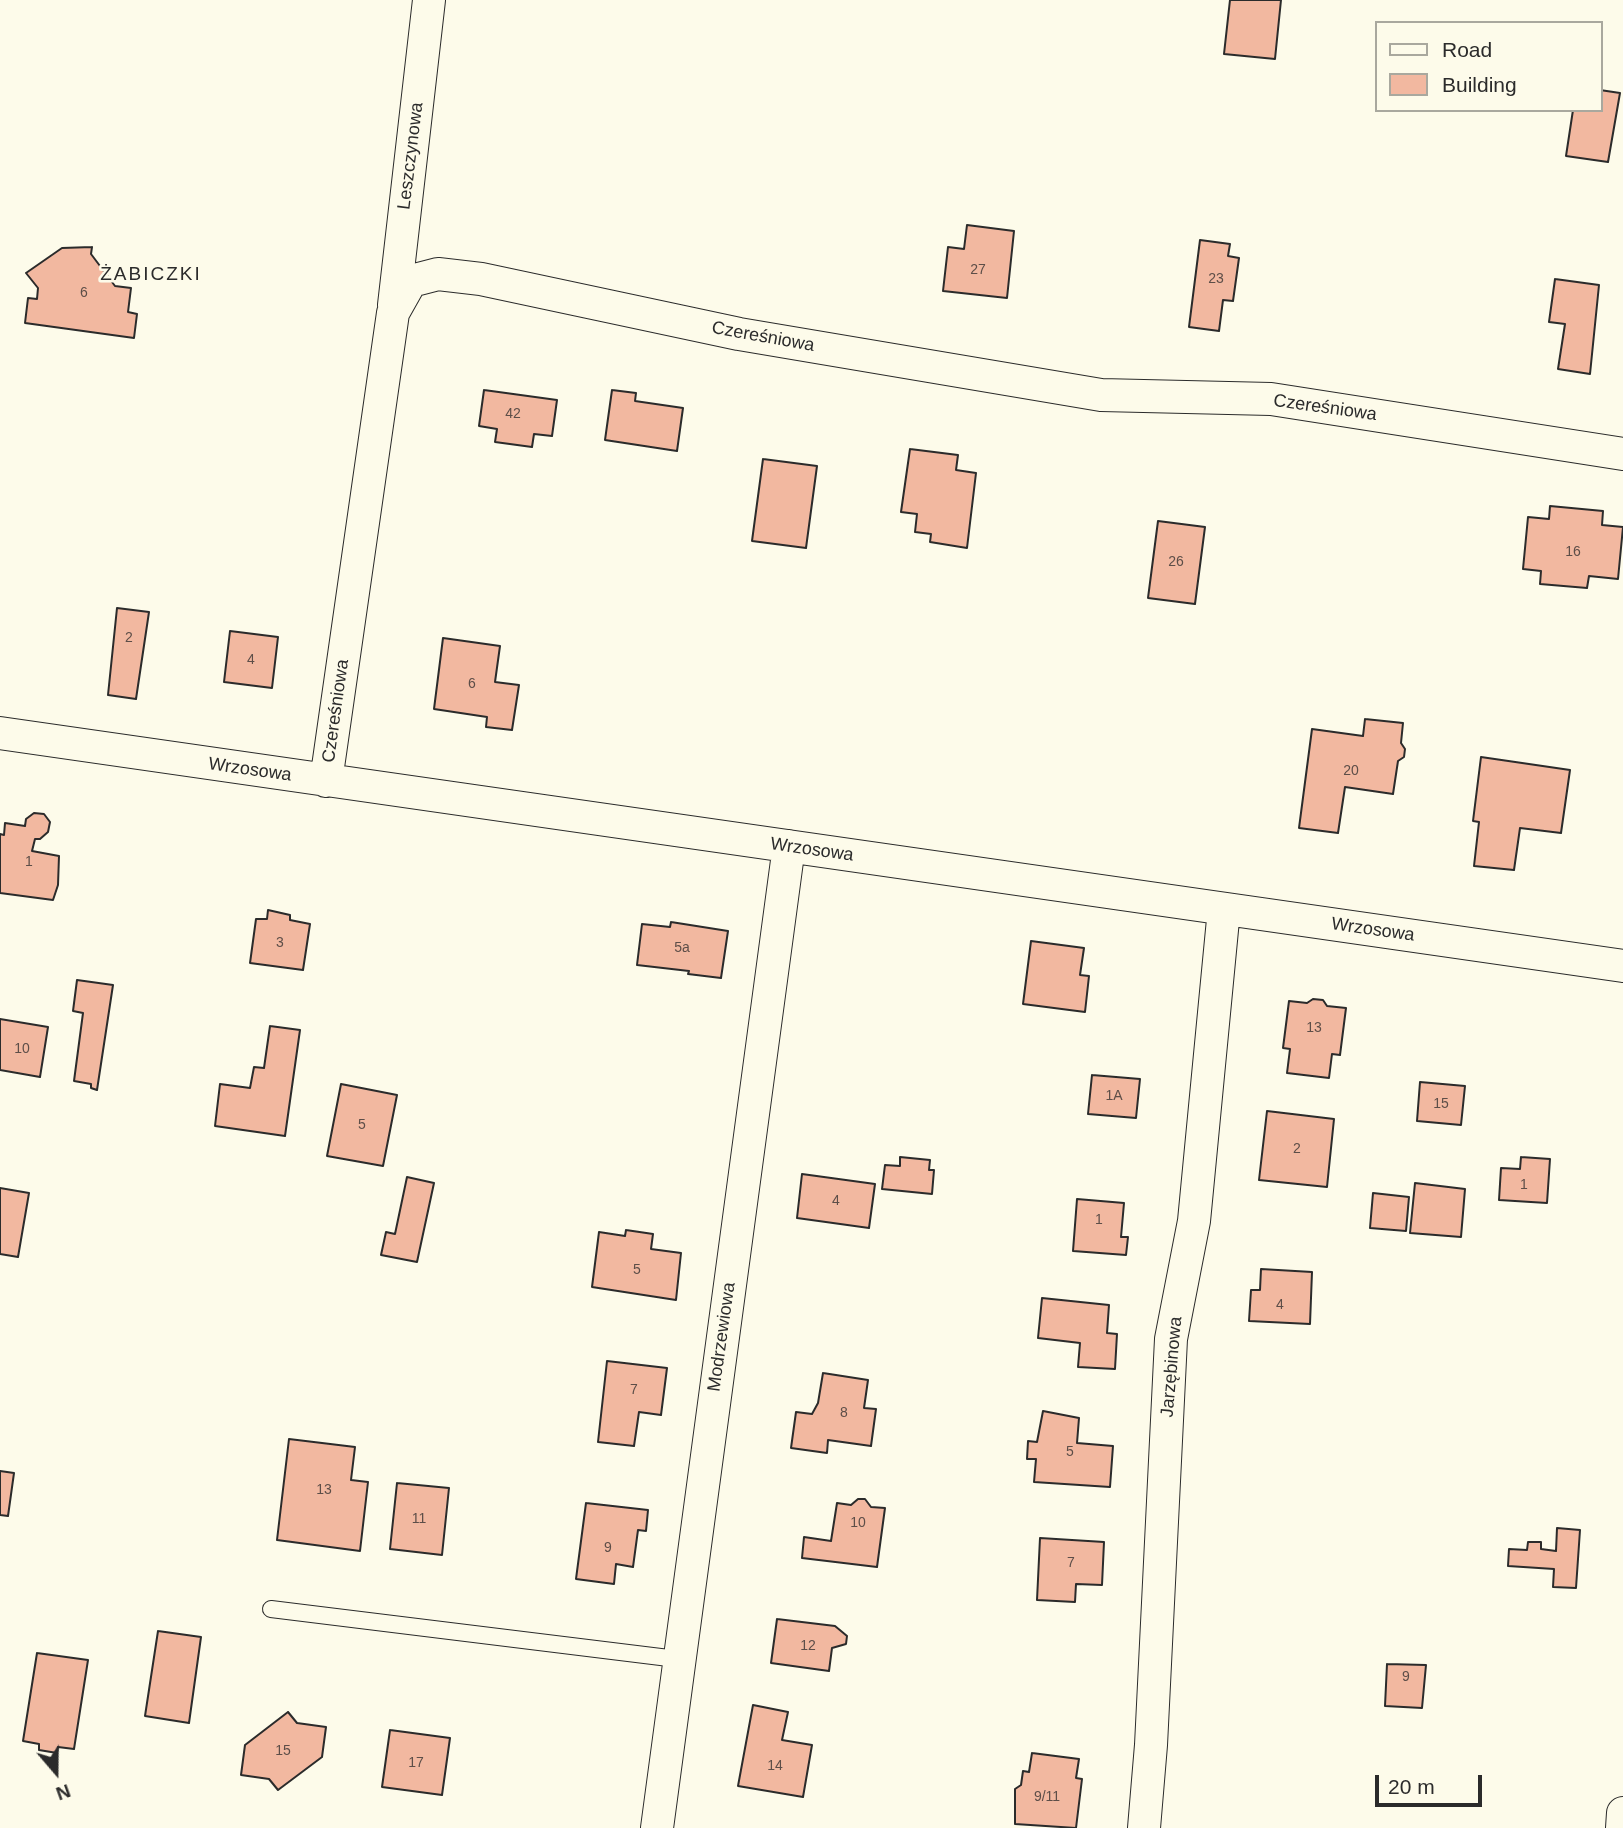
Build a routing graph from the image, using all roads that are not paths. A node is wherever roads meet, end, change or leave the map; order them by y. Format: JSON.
{"nodes":[{"id":1,"x":429,"y":0,"type":"edge"},
{"id":2,"x":393,"y":313,"type":"junction"},
{"id":3,"x":1623,"y":454,"type":"edge"},
{"id":4,"x":0,"y":733,"type":"edge"},
{"id":5,"x":326,"y":781,"type":"junction"},
{"id":6,"x":789,"y":846,"type":"junction"},
{"id":7,"x":1224,"y":909,"type":"junction"},
{"id":8,"x":1623,"y":966,"type":"edge"},
{"id":9,"x":271,"y":1609,"type":"dead end"},
{"id":10,"x":677,"y":1659,"type":"junction"},
{"id":11,"x":1623,"y":1813,"type":"edge"},
{"id":12,"x":656,"y":1828,"type":"edge"},
{"id":13,"x":1144,"y":1828,"type":"edge"},
{"id":14,"x":1622,"y":1828,"type":"edge"}],
"edges":[{"from":1,"to":2,"type":"street","name":"Leszczynowa"},
{"from":2,"to":3,"type":"street","name":"Czereśniowa"},
{"from":2,"to":5,"type":"street","name":"Czereśniowa"},
{"from":4,"to":5,"type":"street","name":"Wrzosowa"},
{"from":5,"to":6,"type":"street","name":"Wrzosowa"},
{"from":6,"to":7,"type":"street","name":"Wrzosowa"},
{"from":6,"to":10,"type":"street","name":"Modrzewiowa"},
{"from":7,"to":8,"type":"street","name":"Wrzosowa"},
{"from":7,"to":13,"type":"street","name":"Jarzębinowa"},
{"from":9,"to":10,"type":"lane"},
{"from":10,"to":12,"type":"street","name":"Modrzewiowa"},
{"from":11,"to":14,"type":"street"}]}
